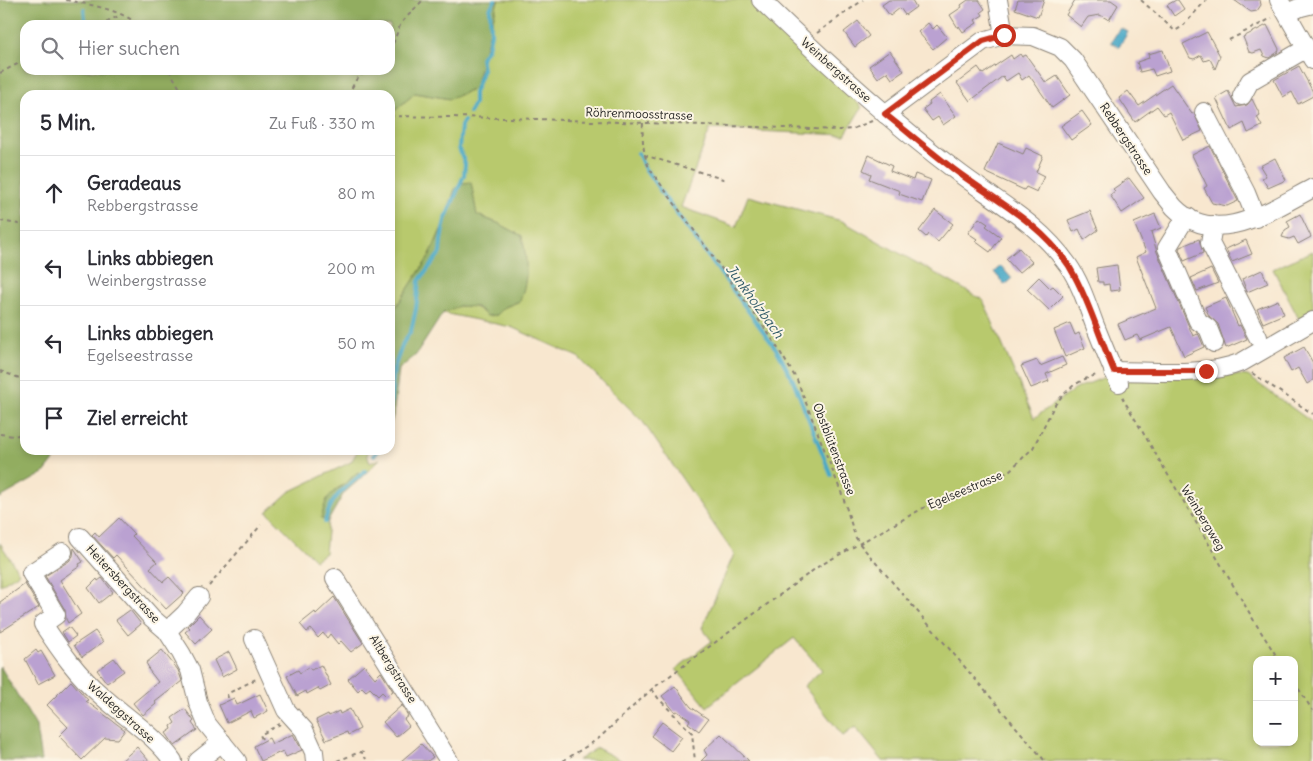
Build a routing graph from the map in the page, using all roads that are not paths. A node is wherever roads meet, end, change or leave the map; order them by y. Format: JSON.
{"nodes":[{"id":1,"x":761,"y":0,"type":"edge"},
{"id":2,"x":998,"y":0,"type":"edge"},
{"id":3,"x":1313,"y":4,"type":"edge"},
{"id":4,"x":1280,"y":10,"type":"edge"},
{"id":5,"x":1004,"y":35,"type":"junction"},
{"id":6,"x":1310,"y":54,"type":"edge"},
{"id":7,"x":1242,"y":96,"type":"dead end"},
{"id":8,"x":1204,"y":112,"type":"dead end"},
{"id":9,"x":885,"y":114,"type":"junction"},
{"id":10,"x":1313,"y":188,"type":"edge"},
{"id":11,"x":1188,"y":217,"type":"junction"},
{"id":12,"x":1256,"y":218,"type":"junction"},
{"id":13,"x":1213,"y":225,"type":"junction"},
{"id":14,"x":1313,"y":322,"type":"edge"},
{"id":15,"x":1258,"y":337,"type":"dead end"},
{"id":16,"x":1214,"y":343,"type":"dead end"},
{"id":17,"x":80,"y":537,"type":"dead end"},
{"id":18,"x":62,"y":552,"type":"dead end"},
{"id":19,"x":334,"y":578,"type":"dead end"},
{"id":20,"x":199,"y":597,"type":"road end"},
{"id":21,"x":166,"y":630,"type":"junction"},
{"id":22,"x":254,"y":639,"type":"dead end"},
{"id":23,"x":222,"y":742,"type":"junction"},
{"id":24,"x":173,"y":761,"type":"edge"},
{"id":25,"x":198,"y":761,"type":"edge"},
{"id":26,"x":237,"y":761,"type":"edge"},
{"id":27,"x":316,"y":761,"type":"edge"},
{"id":28,"x":449,"y":761,"type":"edge"}],
"edges":[{"from":1,"to":9,"type":"street","name":"Weinbergstrasse"},
{"from":2,"to":5,"type":"street"},
{"from":3,"to":4,"type":"street"},
{"from":4,"to":6,"type":"street"},
{"from":5,"to":9,"type":"street","name":"Rebbergstrasse"},
{"from":5,"to":11,"type":"street","name":"Rebbergstrasse"},
{"from":6,"to":7,"type":"street"},
{"from":8,"to":12,"type":"street"},
{"from":9,"to":14,"type":"street","name":"Weinbergstrasse"},
{"from":10,"to":12,"type":"street","name":"Rebbergstrasse"},
{"from":11,"to":13,"type":"street","name":"Rebbergstrasse"},
{"from":11,"to":16,"type":"street"},
{"from":12,"to":13,"type":"street","name":"Rebbergstrasse"},
{"from":13,"to":15,"type":"street"},
{"from":17,"to":21,"type":"street","name":"Heitersbergstrasse"},
{"from":18,"to":24,"type":"street","name":"Waldeggstrasse"},
{"from":19,"to":28,"type":"street","name":"Altbergstrasse"},
{"from":20,"to":21,"type":"street","name":"Heitersbergstrasse"},
{"from":21,"to":23,"type":"street","name":"Heitersbergstrasse"},
{"from":22,"to":27,"type":"street"},
{"from":23,"to":25,"type":"street"},
{"from":23,"to":26,"type":"street","name":"Heitersbergstrasse"}]}
